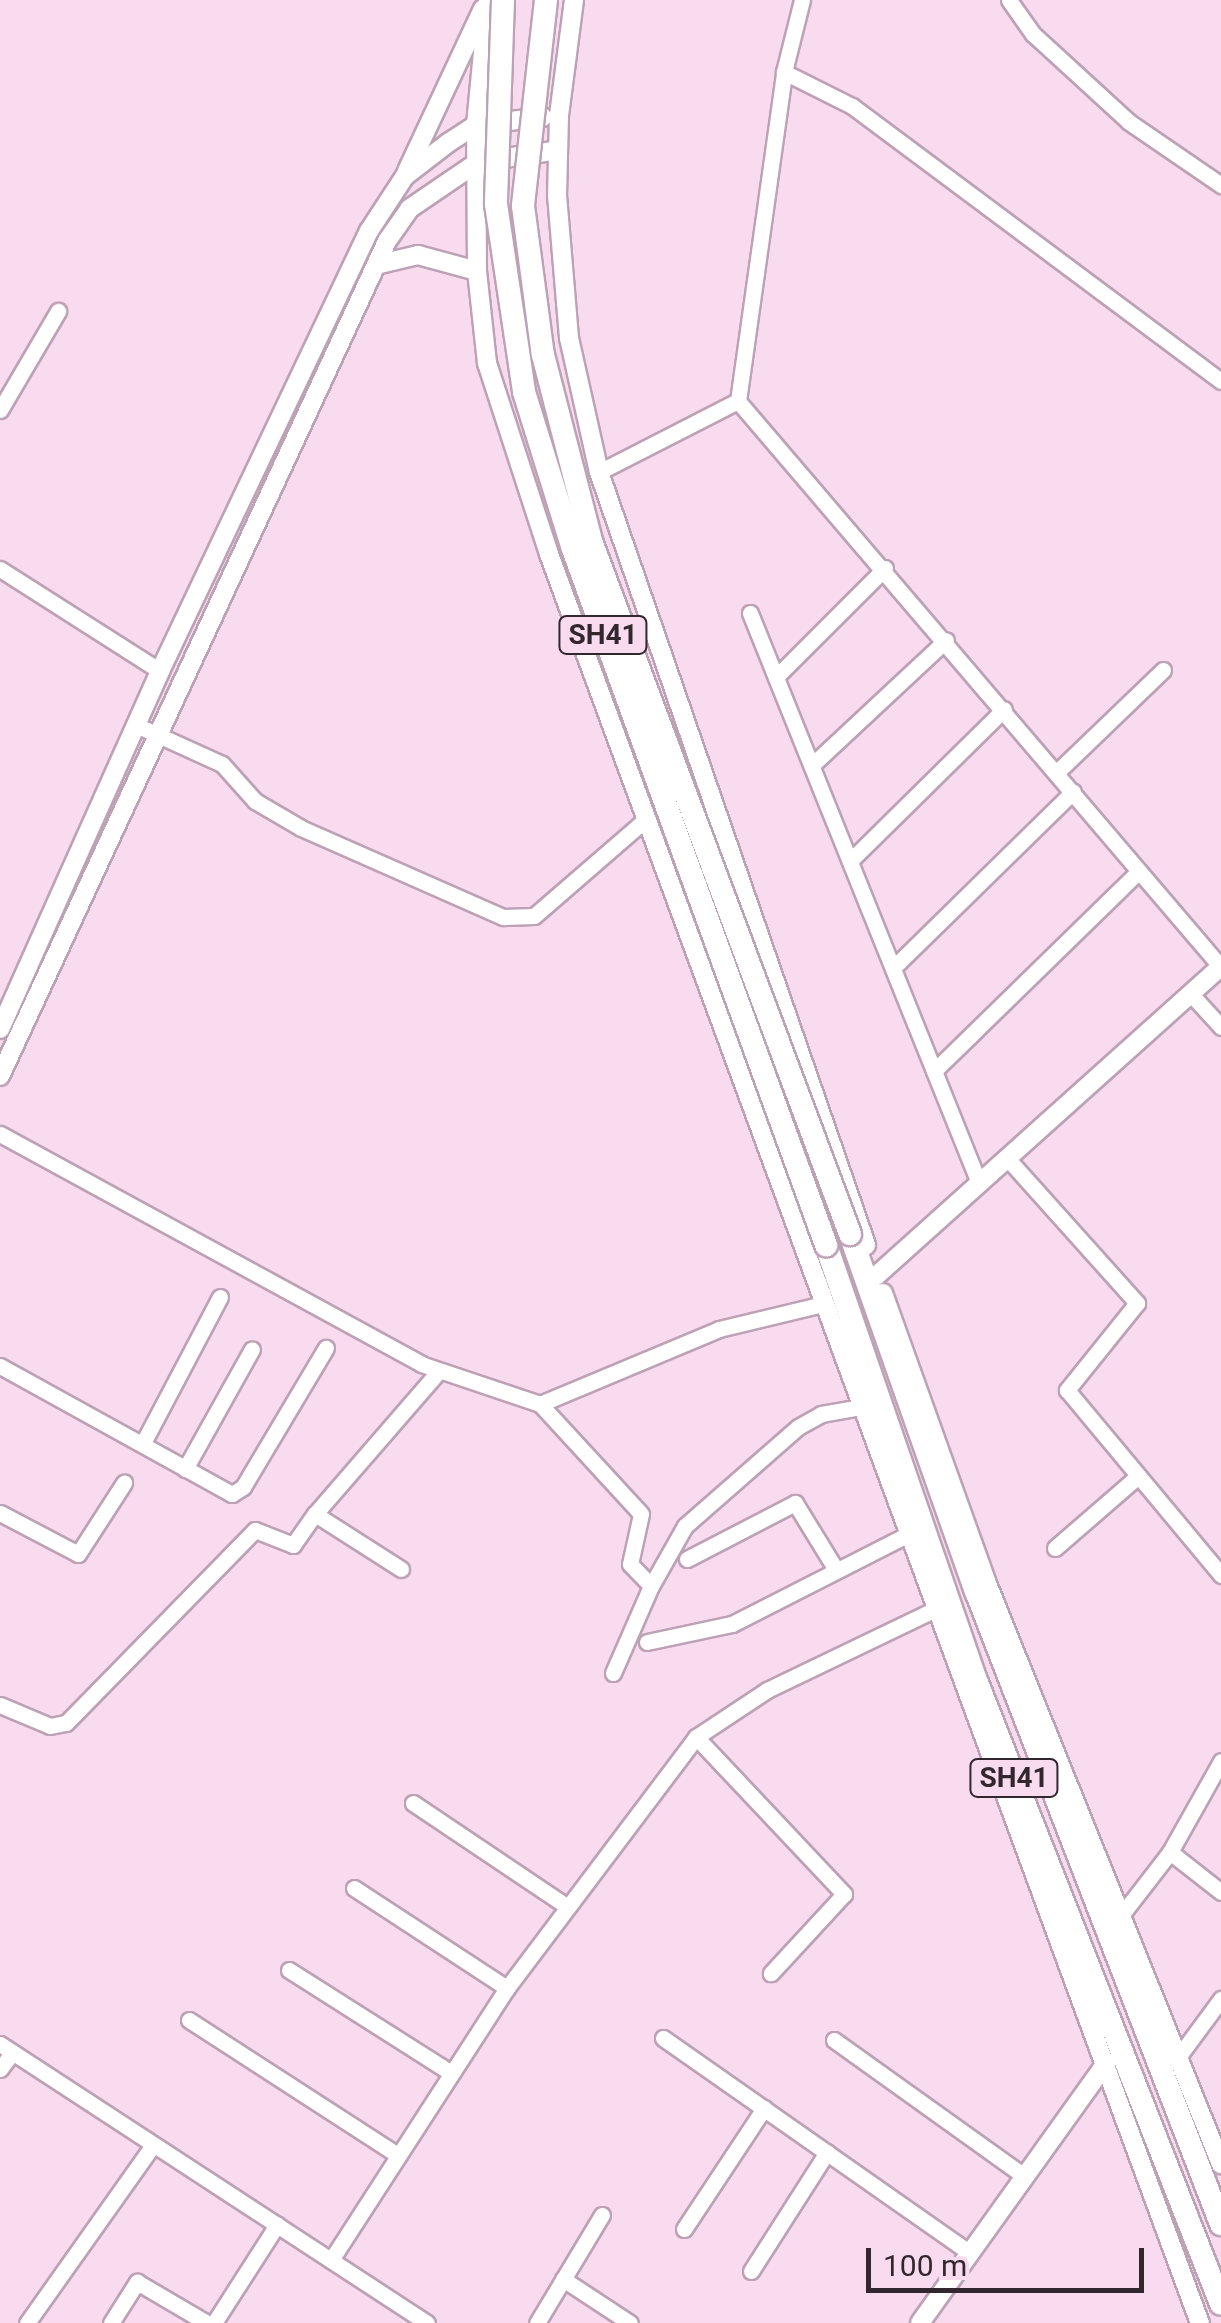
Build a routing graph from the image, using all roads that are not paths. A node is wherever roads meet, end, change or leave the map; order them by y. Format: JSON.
{"nodes":[{"id":1,"x":488,"y":0,"type":"edge"},
{"id":2,"x":502,"y":0,"type":"edge"},
{"id":3,"x":546,"y":0,"type":"edge"},
{"id":4,"x":574,"y":0,"type":"edge"},
{"id":5,"x":802,"y":0,"type":"edge"},
{"id":6,"x":1009,"y":0,"type":"edge"},
{"id":7,"x":784,"y":72,"type":"junction"},
{"id":8,"x":559,"y":115,"type":"junction"},
{"id":9,"x":476,"y":125,"type":"junction"},
{"id":10,"x":558,"y":150,"type":"junction"},
{"id":11,"x":478,"y":162,"type":"junction"},
{"id":12,"x":405,"y":176,"type":"junction"},
{"id":13,"x":1221,"y":185,"type":"edge"},
{"id":14,"x":376,"y":265,"type":"junction"},
{"id":15,"x":478,"y":272,"type":"junction"},
{"id":16,"x":58,"y":311,"type":"dead end"},
{"id":17,"x":1221,"y":381,"type":"edge"},
{"id":18,"x":738,"y":402,"type":"junction"},
{"id":19,"x":0,"y":410,"type":"edge"},
{"id":20,"x":600,"y":472,"type":"junction"},
{"id":21,"x":885,"y":568,"type":"junction"},
{"id":22,"x":0,"y":569,"type":"edge"},
{"id":23,"x":750,"y":613,"type":"dead end"},
{"id":24,"x":946,"y":640,"type":"junction"},
{"id":25,"x":1163,"y":670,"type":"dead end"},
{"id":26,"x":160,"y":671,"type":"junction"},
{"id":27,"x":776,"y":677,"type":"junction"},
{"id":28,"x":1004,"y":709,"type":"junction"},
{"id":29,"x":136,"y":724,"type":"junction"},
{"id":30,"x":155,"y":733,"type":"junction"},
{"id":31,"x":812,"y":766,"type":"junction"},
{"id":32,"x":1056,"y":772,"type":"junction"},
{"id":33,"x":1073,"y":792,"type":"junction"},
{"id":34,"x":646,"y":819,"type":"junction"},
{"id":35,"x":850,"y":862,"type":"junction"},
{"id":36,"x":1139,"y":870,"type":"junction"},
{"id":37,"x":1220,"y":966,"type":"edge"},
{"id":38,"x":893,"y":968,"type":"junction"},
{"id":39,"x":1190,"y":993,"type":"junction"},
{"id":40,"x":1221,"y":1028,"type":"edge"},
{"id":41,"x":0,"y":1029,"type":"edge"},
{"id":42,"x":934,"y":1071,"type":"junction"},
{"id":43,"x":0,"y":1076,"type":"edge"},
{"id":44,"x":0,"y":1134,"type":"edge"},
{"id":45,"x":1007,"y":1158,"type":"junction"},
{"id":46,"x":979,"y":1183,"type":"junction"},
{"id":47,"x":876,"y":1276,"type":"junction"},
{"id":48,"x":220,"y":1297,"type":"dead end"},
{"id":49,"x":823,"y":1304,"type":"junction"},
{"id":50,"x":326,"y":1348,"type":"dead end"},
{"id":51,"x":252,"y":1349,"type":"dead end"},
{"id":52,"x":0,"y":1366,"type":"edge"},
{"id":53,"x":439,"y":1371,"type":"junction"},
{"id":54,"x":540,"y":1404,"type":"junction"},
{"id":55,"x":861,"y":1407,"type":"junction"},
{"id":56,"x":142,"y":1443,"type":"junction"},
{"id":57,"x":185,"y":1469,"type":"junction"},
{"id":58,"x":1137,"y":1477,"type":"junction"},
{"id":59,"x":124,"y":1483,"type":"dead end"},
{"id":60,"x":0,"y":1513,"type":"edge"},
{"id":61,"x":314,"y":1514,"type":"junction"},
{"id":62,"x":908,"y":1535,"type":"junction"},
{"id":63,"x":1055,"y":1548,"type":"dead end"},
{"id":64,"x":686,"y":1559,"type":"dead end"},
{"id":65,"x":835,"y":1568,"type":"junction"},
{"id":66,"x":401,"y":1569,"type":"dead end"},
{"id":67,"x":1221,"y":1575,"type":"edge"},
{"id":68,"x":651,"y":1586,"type":"junction"},
{"id":69,"x":935,"y":1610,"type":"junction"},
{"id":70,"x":648,"y":1642,"type":"dead end"},
{"id":71,"x":613,"y":1673,"type":"dead end"},
{"id":72,"x":0,"y":1705,"type":"edge"},
{"id":73,"x":696,"y":1737,"type":"junction"},
{"id":74,"x":1219,"y":1770,"type":"edge"},
{"id":75,"x":413,"y":1802,"type":"dead end"},
{"id":76,"x":1170,"y":1852,"type":"junction"},
{"id":77,"x":354,"y":1888,"type":"dead end"},
{"id":78,"x":1221,"y":1892,"type":"edge"},
{"id":79,"x":566,"y":1906,"type":"junction"},
{"id":80,"x":1119,"y":1918,"type":"junction"},
{"id":81,"x":289,"y":1970,"type":"dead end"},
{"id":82,"x":771,"y":1973,"type":"dead end"},
{"id":83,"x":507,"y":1988,"type":"junction"},
{"id":84,"x":1221,"y":1999,"type":"edge"},
{"id":85,"x":189,"y":2020,"type":"dead end"},
{"id":86,"x":664,"y":2038,"type":"dead end"},
{"id":87,"x":834,"y":2040,"type":"dead end"},
{"id":88,"x":6,"y":2048,"type":"edge"},
{"id":89,"x":1176,"y":2060,"type":"junction"},
{"id":90,"x":1107,"y":2062,"type":"junction"},
{"id":91,"x":0,"y":2069,"type":"edge"},
{"id":92,"x":452,"y":2073,"type":"junction"},
{"id":93,"x":764,"y":2108,"type":"junction"},
{"id":94,"x":153,"y":2145,"type":"junction"},
{"id":95,"x":826,"y":2152,"type":"junction"},
{"id":96,"x":398,"y":2156,"type":"junction"},
{"id":97,"x":1221,"y":2163,"type":"edge"},
{"id":98,"x":1024,"y":2176,"type":"junction"},
{"id":99,"x":602,"y":2214,"type":"dead end"},
{"id":100,"x":1221,"y":2224,"type":"edge"},
{"id":101,"x":276,"y":2225,"type":"junction"},
{"id":102,"x":684,"y":2229,"type":"dead end"},
{"id":103,"x":969,"y":2252,"type":"junction"},
{"id":104,"x":331,"y":2260,"type":"junction"},
{"id":105,"x":751,"y":2271,"type":"dead end"},
{"id":106,"x":563,"y":2279,"type":"junction"},
{"id":107,"x":1221,"y":2304,"type":"edge"},
{"id":108,"x":27,"y":2323,"type":"edge"},
{"id":109,"x":111,"y":2323,"type":"edge"},
{"id":110,"x":211,"y":2323,"type":"edge"},
{"id":111,"x":427,"y":2323,"type":"edge"},
{"id":112,"x":537,"y":2323,"type":"edge"},
{"id":113,"x":630,"y":2323,"type":"edge"},
{"id":114,"x":920,"y":2323,"type":"edge"},
{"id":115,"x":1200,"y":2323,"type":"edge"}],
"edges":[{"from":1,"to":9,"type":"street"},
{"from":1,"to":12,"type":"street"},
{"from":2,"to":107,"type":"main road","number":"SH41","bridge":true},
{"from":3,"to":100,"type":"main road","number":"SH41","bridge":true},
{"from":4,"to":8,"type":"street"},
{"from":5,"to":7,"type":"street"},
{"from":6,"to":13,"type":"street"},
{"from":7,"to":17,"type":"street"},
{"from":7,"to":18,"type":"street"},
{"from":8,"to":9,"type":"street"},
{"from":8,"to":10,"type":"street"},
{"from":9,"to":11,"type":"street"},
{"from":9,"to":12,"type":"street"},
{"from":10,"to":11,"type":"street"},
{"from":10,"to":20,"type":"street"},
{"from":11,"to":14,"type":"street"},
{"from":11,"to":15,"type":"street"},
{"from":12,"to":26,"type":"street"},
{"from":14,"to":15,"type":"street"},
{"from":14,"to":30,"type":"street"},
{"from":15,"to":34,"type":"street"},
{"from":16,"to":19,"type":"street"},
{"from":18,"to":20,"type":"street"},
{"from":18,"to":21,"type":"street"},
{"from":20,"to":47,"type":"street"},
{"from":21,"to":24,"type":"street"},
{"from":21,"to":27,"type":"street"},
{"from":22,"to":26,"type":"street"},
{"from":23,"to":27,"type":"street"},
{"from":24,"to":28,"type":"street"},
{"from":24,"to":31,"type":"street"},
{"from":25,"to":32,"type":"street"},
{"from":26,"to":29,"type":"street"},
{"from":27,"to":31,"type":"street"},
{"from":28,"to":32,"type":"street"},
{"from":28,"to":35,"type":"street"},
{"from":29,"to":30,"type":"street"},
{"from":29,"to":41,"type":"street"},
{"from":30,"to":34,"type":"street"},
{"from":30,"to":43,"type":"street"},
{"from":31,"to":35,"type":"street"},
{"from":32,"to":33,"type":"street"},
{"from":33,"to":36,"type":"street"},
{"from":33,"to":38,"type":"street"},
{"from":34,"to":49,"type":"street"},
{"from":35,"to":38,"type":"street"},
{"from":36,"to":37,"type":"street"},
{"from":36,"to":42,"type":"street"},
{"from":37,"to":39,"type":"street"},
{"from":38,"to":42,"type":"street"},
{"from":39,"to":40,"type":"street"},
{"from":39,"to":45,"type":"street"},
{"from":42,"to":46,"type":"street"},
{"from":44,"to":53,"type":"street"},
{"from":45,"to":46,"type":"street"},
{"from":45,"to":58,"type":"street"},
{"from":46,"to":47,"type":"street"},
{"from":47,"to":80,"type":"street"},
{"from":48,"to":56,"type":"street"},
{"from":49,"to":54,"type":"street"},
{"from":49,"to":55,"type":"street"},
{"from":50,"to":57,"type":"street"},
{"from":51,"to":57,"type":"street"},
{"from":52,"to":56,"type":"street"},
{"from":53,"to":54,"type":"street"},
{"from":53,"to":61,"type":"street"},
{"from":54,"to":68,"type":"street"},
{"from":55,"to":62,"type":"street"},
{"from":55,"to":68,"type":"street"},
{"from":56,"to":57,"type":"street"},
{"from":58,"to":63,"type":"street"},
{"from":58,"to":67,"type":"street"},
{"from":59,"to":60,"type":"street"},
{"from":61,"to":66,"type":"street"},
{"from":61,"to":72,"type":"street"},
{"from":62,"to":65,"type":"street"},
{"from":62,"to":69,"type":"street"},
{"from":64,"to":65,"type":"street"},
{"from":65,"to":70,"type":"street"},
{"from":68,"to":71,"type":"street"},
{"from":69,"to":73,"type":"street"},
{"from":69,"to":90,"type":"street"},
{"from":73,"to":79,"type":"street"},
{"from":73,"to":82,"type":"street"},
{"from":74,"to":76,"type":"street"},
{"from":75,"to":79,"type":"street"},
{"from":76,"to":78,"type":"street"},
{"from":76,"to":80,"type":"street"},
{"from":77,"to":83,"type":"street"},
{"from":79,"to":83,"type":"street"},
{"from":80,"to":89,"type":"street"},
{"from":81,"to":92,"type":"street"},
{"from":83,"to":92,"type":"street"},
{"from":84,"to":89,"type":"street"},
{"from":85,"to":96,"type":"street"},
{"from":86,"to":93,"type":"street"},
{"from":87,"to":98,"type":"street"},
{"from":88,"to":91,"type":"street"},
{"from":88,"to":94,"type":"street"},
{"from":89,"to":97,"type":"street"},
{"from":90,"to":98,"type":"street"},
{"from":90,"to":115,"type":"street"},
{"from":92,"to":96,"type":"street"},
{"from":93,"to":95,"type":"street"},
{"from":93,"to":102,"type":"street"},
{"from":94,"to":101,"type":"street"},
{"from":94,"to":108,"type":"street"},
{"from":95,"to":103,"type":"street"},
{"from":95,"to":105,"type":"street"},
{"from":96,"to":104,"type":"street"},
{"from":98,"to":103,"type":"street"},
{"from":99,"to":106,"type":"street"},
{"from":101,"to":104,"type":"street"},
{"from":101,"to":110,"type":"street"},
{"from":103,"to":114,"type":"street"},
{"from":104,"to":111,"type":"street"},
{"from":106,"to":112,"type":"street"},
{"from":106,"to":113,"type":"street"},
{"from":109,"to":110,"type":"street"}]}
